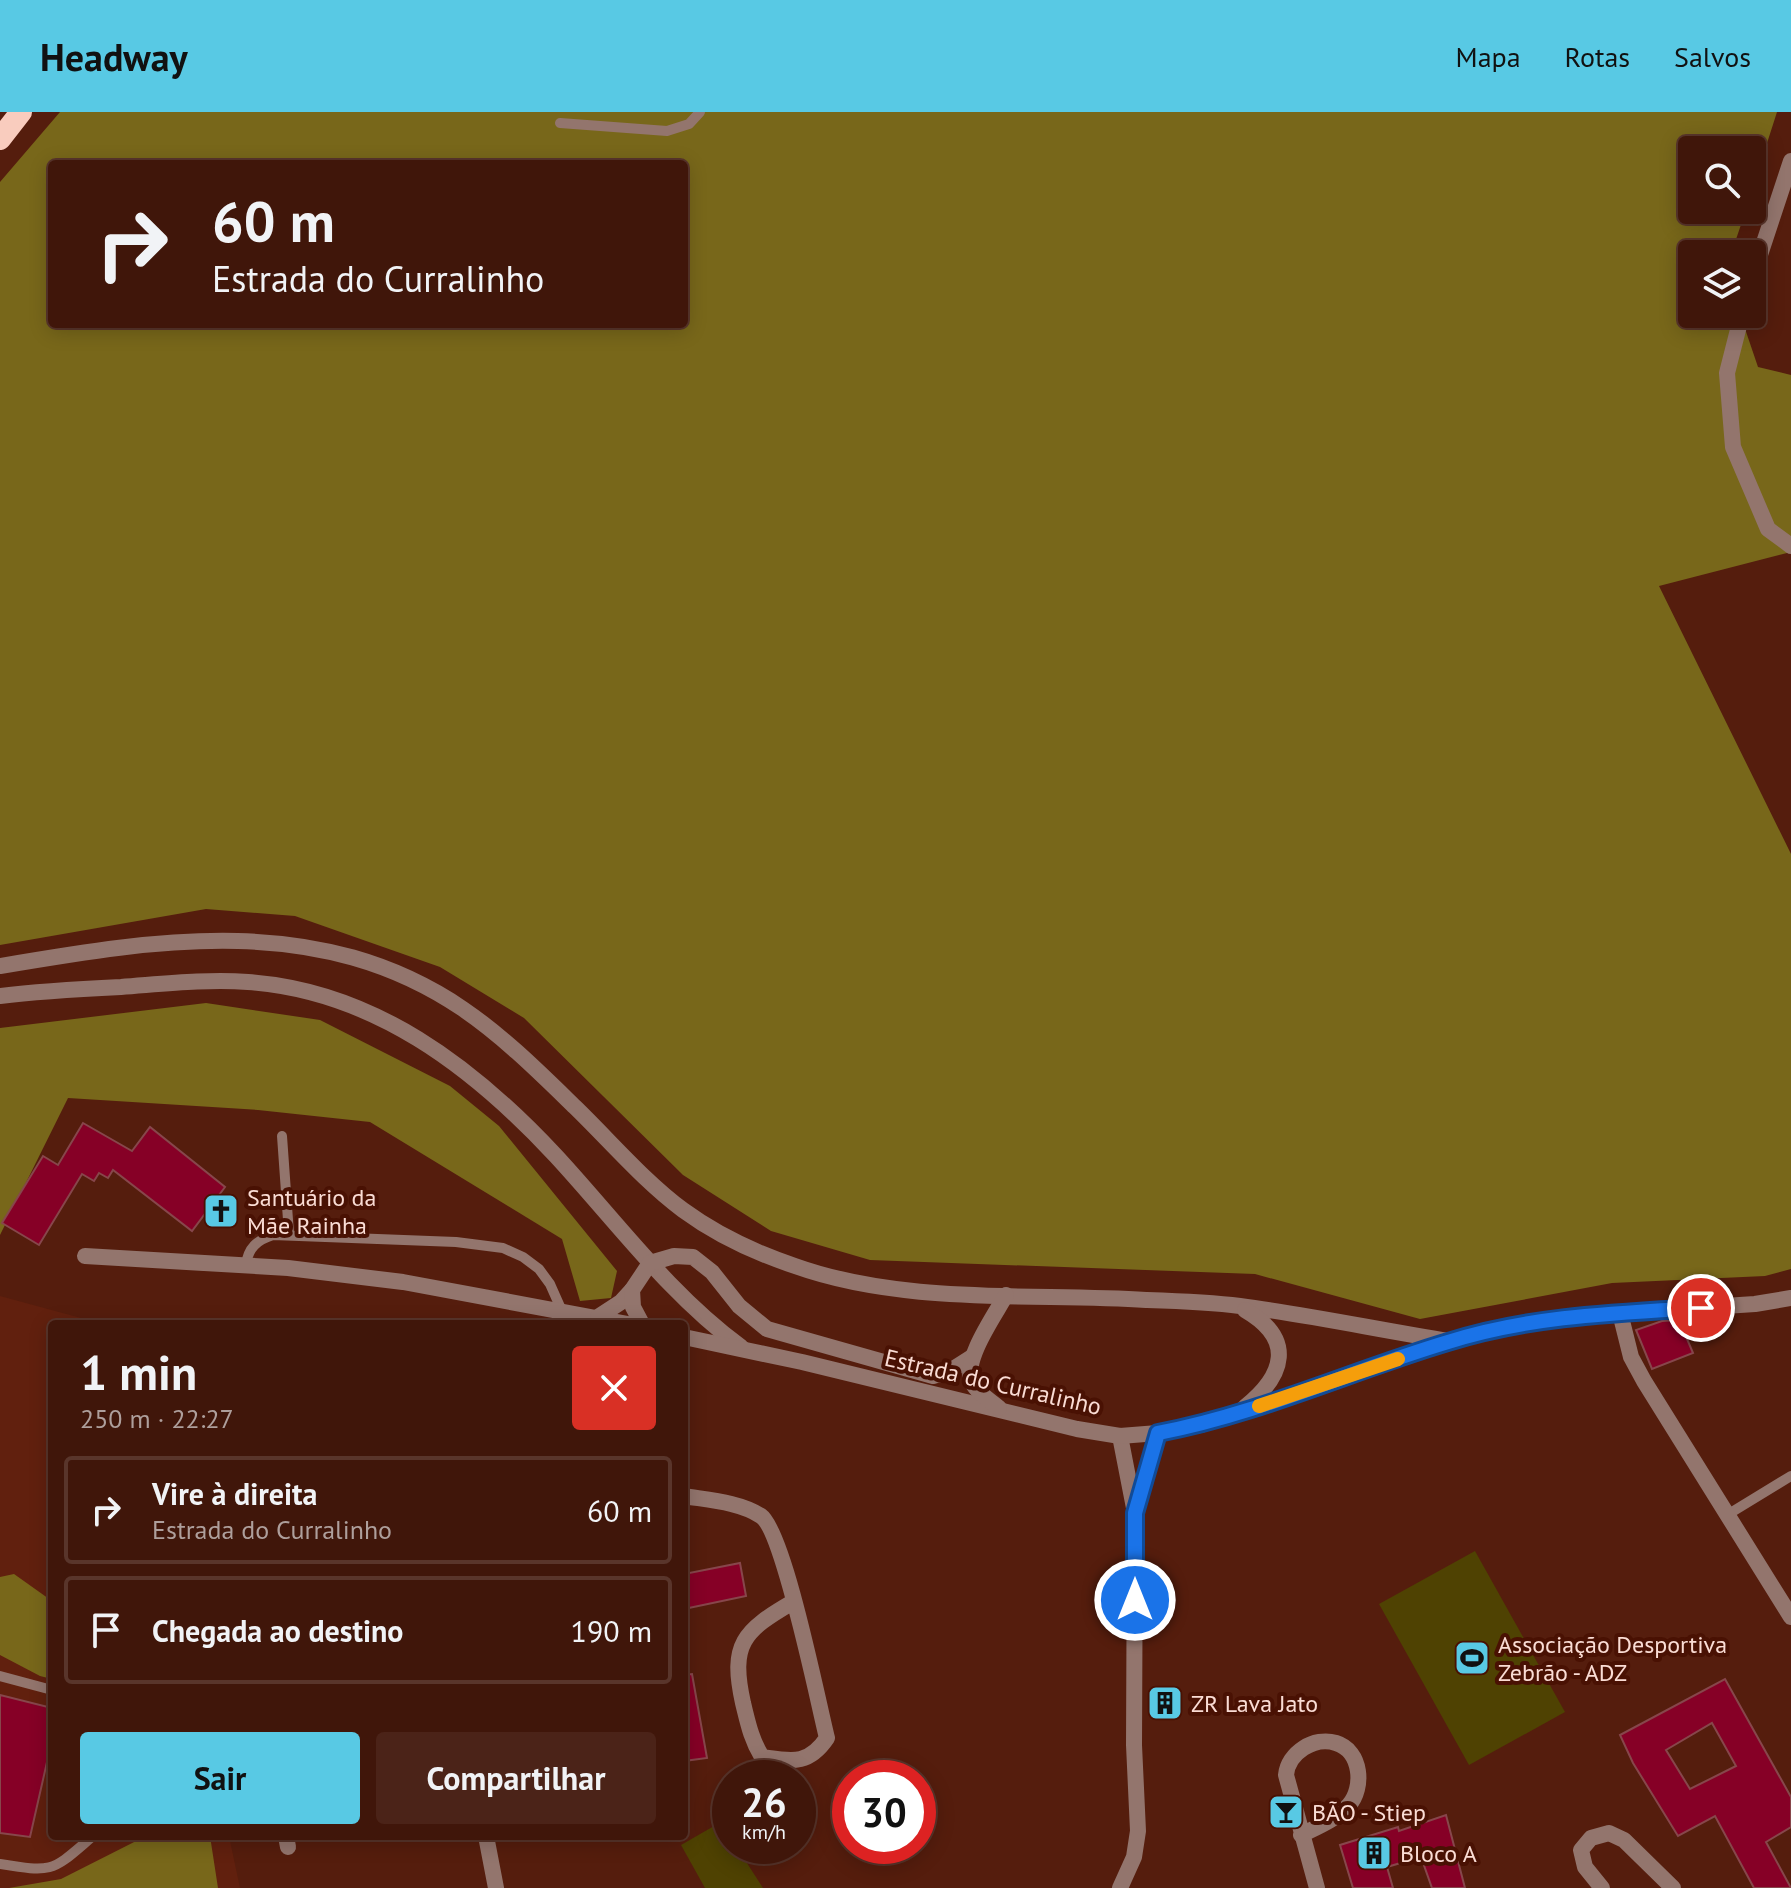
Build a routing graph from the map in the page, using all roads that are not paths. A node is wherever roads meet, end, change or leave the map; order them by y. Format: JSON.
{"nodes":[{"id":1,"x":21,"y":112,"type":"edge"},
{"id":2,"x":700,"y":112,"type":"edge"},
{"id":3,"x":560,"y":123,"type":"dead end"},
{"id":4,"x":0,"y":139,"type":"edge"},
{"id":5,"x":1789,"y":169,"type":"edge"},
{"id":6,"x":1791,"y":196,"type":"edge"},
{"id":7,"x":1765,"y":240,"type":"edge"},
{"id":8,"x":1738,"y":328,"type":"edge"},
{"id":9,"x":1791,"y":546,"type":"edge"},
{"id":10,"x":0,"y":966,"type":"edge"},
{"id":11,"x":0,"y":996,"type":"edge"},
{"id":12,"x":282,"y":1136,"type":"dead end"},
{"id":13,"x":289,"y":1234,"type":"junction"},
{"id":14,"x":85,"y":1256,"type":"dead end"},
{"id":15,"x":650,"y":1263,"type":"junction"},
{"id":16,"x":246,"y":1265,"type":"junction"},
{"id":17,"x":632,"y":1290,"type":"junction"},
{"id":18,"x":1006,"y":1295,"type":"junction"},
{"id":19,"x":1791,"y":1298,"type":"edge"},
{"id":20,"x":1238,"y":1306,"type":"junction"},
{"id":21,"x":562,"y":1311,"type":"junction"},
{"id":22,"x":1620,"y":1313,"type":"junction"},
{"id":23,"x":598,"y":1317,"type":"junction"},
{"id":24,"x":611,"y":1320,"type":"edge"},
{"id":25,"x":640,"y":1320,"type":"edge"},
{"id":26,"x":688,"y":1338,"type":"edge"},
{"id":27,"x":1449,"y":1341,"type":"junction"},
{"id":28,"x":745,"y":1351,"type":"junction"},
{"id":29,"x":972,"y":1357,"type":"junction"},
{"id":30,"x":1005,"y":1413,"type":"junction"},
{"id":31,"x":1237,"y":1413,"type":"junction"},
{"id":32,"x":1158,"y":1433,"type":"junction"},
{"id":33,"x":1120,"y":1436,"type":"junction"},
{"id":34,"x":1791,"y":1476,"type":"edge"},
{"id":35,"x":688,"y":1497,"type":"edge"},
{"id":36,"x":1135,"y":1513,"type":"junction"},
{"id":37,"x":1727,"y":1515,"type":"junction"},
{"id":38,"x":793,"y":1602,"type":"junction"},
{"id":39,"x":1791,"y":1617,"type":"edge"},
{"id":40,"x":0,"y":1676,"type":"edge"},
{"id":41,"x":48,"y":1689,"type":"edge"},
{"id":42,"x":1301,"y":1835,"type":"junction"},
{"id":43,"x":88,"y":1840,"type":"edge"},
{"id":44,"x":487,"y":1840,"type":"edge"},
{"id":45,"x":0,"y":1864,"type":"edge"},
{"id":46,"x":496,"y":1888,"type":"edge"},
{"id":47,"x":1120,"y":1888,"type":"edge"},
{"id":48,"x":1317,"y":1888,"type":"edge"},
{"id":49,"x":1602,"y":1888,"type":"edge"},
{"id":50,"x":1673,"y":1888,"type":"edge"}],
"edges":[{"from":1,"to":4,"type":"highway"},
{"from":2,"to":3,"type":"lane"},
{"from":5,"to":6,"type":"street"},
{"from":5,"to":7,"type":"street"},
{"from":8,"to":9,"type":"street"},
{"from":10,"to":18,"type":"street"},
{"from":11,"to":15,"type":"street"},
{"from":12,"to":13,"type":"lane"},
{"from":13,"to":16,"type":"lane"},
{"from":13,"to":21,"type":"lane"},
{"from":14,"to":16,"type":"street"},
{"from":15,"to":17,"type":"street"},
{"from":15,"to":28,"type":"street"},
{"from":15,"to":29,"type":"street"},
{"from":16,"to":21,"type":"street"},
{"from":17,"to":23,"type":"street"},
{"from":17,"to":25,"type":"street"},
{"from":18,"to":20,"type":"street"},
{"from":18,"to":29,"type":"street"},
{"from":19,"to":22,"type":"street","name":"Estrada do Curralinho"},
{"from":20,"to":27,"type":"street"},
{"from":20,"to":31,"type":"street"},
{"from":21,"to":23,"type":"street"},
{"from":22,"to":27,"type":"street","name":"Estrada do Curralinho"},
{"from":22,"to":37,"type":"street"},
{"from":23,"to":24,"type":"street"},
{"from":26,"to":28,"type":"street","name":"Estrada do Curralinho"},
{"from":27,"to":31,"type":"street","name":"Estrada do Curralinho"},
{"from":28,"to":30,"type":"street","name":"Estrada do Curralinho"},
{"from":29,"to":30,"type":"street"},
{"from":30,"to":33,"type":"street","name":"Estrada do Curralinho"},
{"from":31,"to":32,"type":"street","name":"Estrada do Curralinho"},
{"from":32,"to":33,"type":"street","name":"Estrada do Curralinho"},
{"from":32,"to":36,"type":"street"},
{"from":33,"to":36,"type":"street"},
{"from":34,"to":37,"type":"lane"},
{"from":35,"to":38,"type":"street"},
{"from":36,"to":47,"type":"street"},
{"from":37,"to":39,"type":"street"},
{"from":38,"to":38,"type":"street"},
{"from":40,"to":41,"type":"lane"},
{"from":42,"to":42,"type":"street"},
{"from":42,"to":48,"type":"street"},
{"from":43,"to":45,"type":"lane"},
{"from":44,"to":46,"type":"street"},
{"from":49,"to":50,"type":"street"}]}
